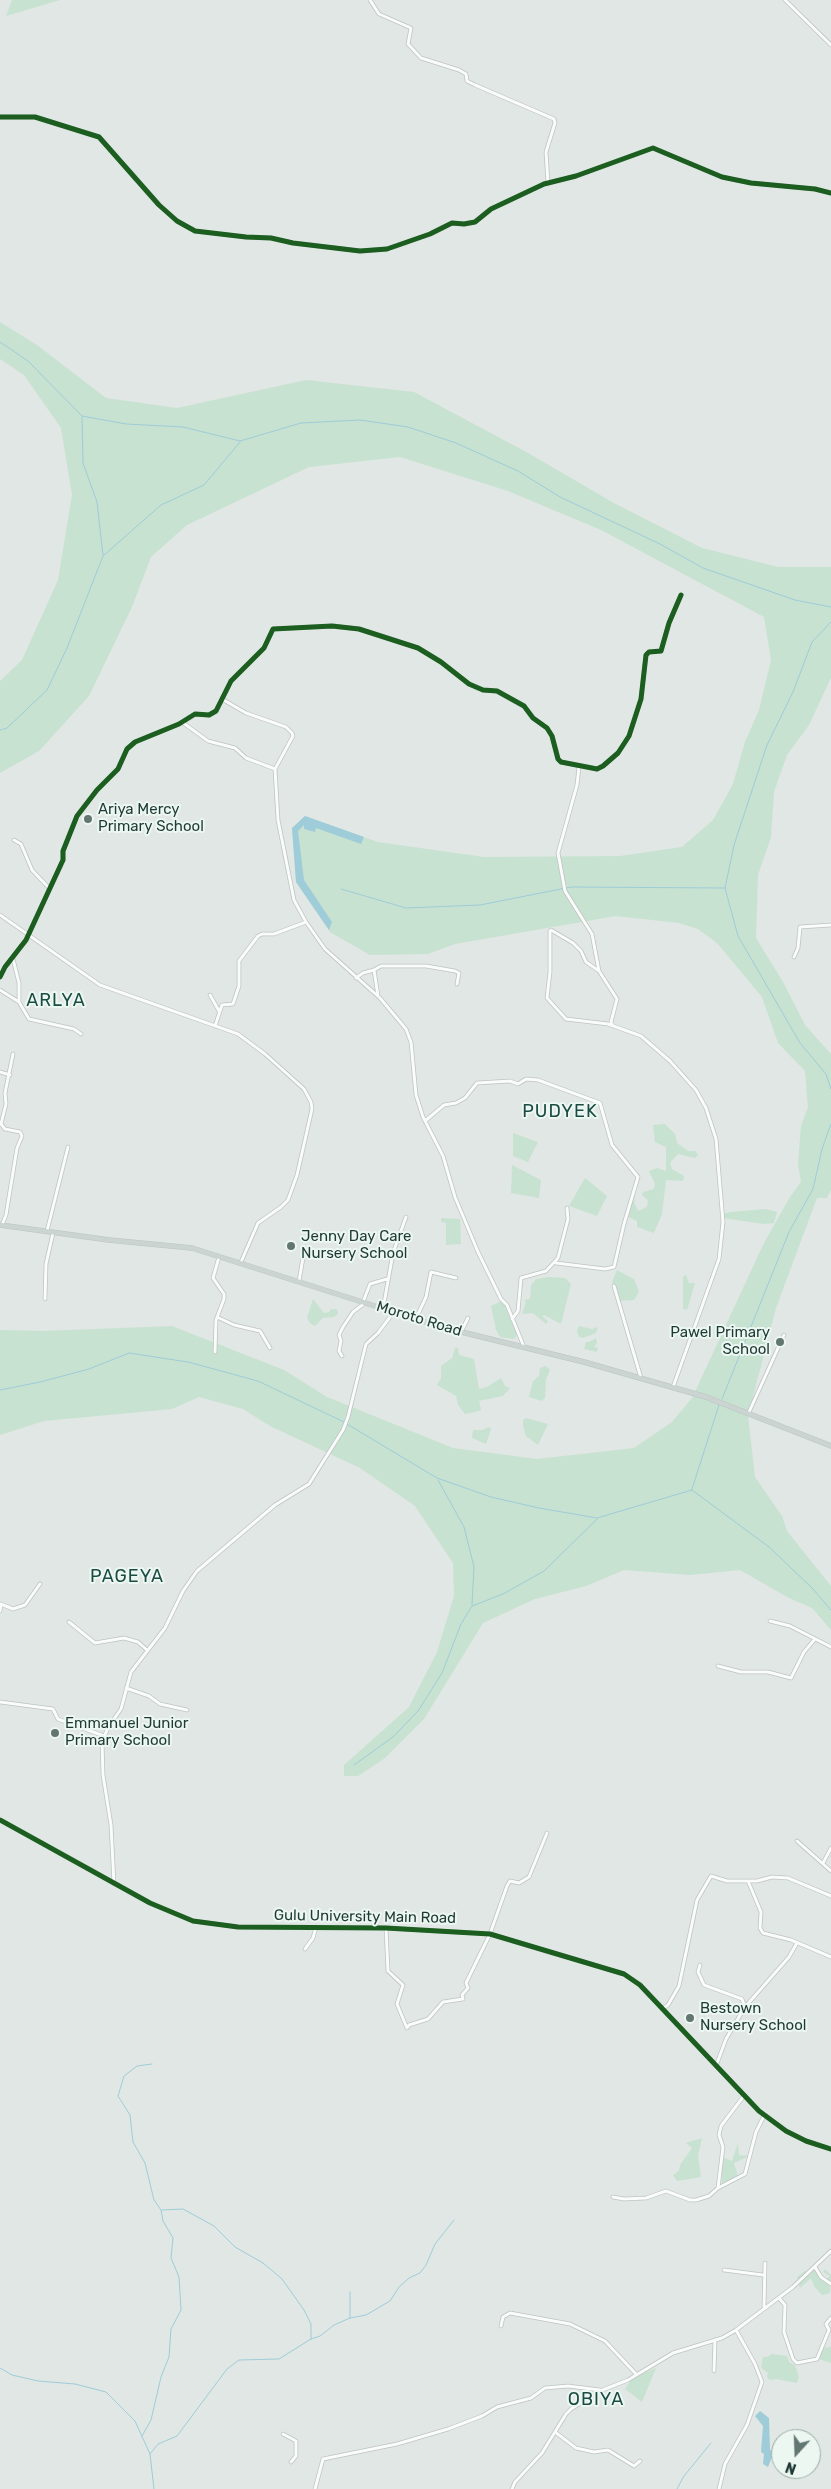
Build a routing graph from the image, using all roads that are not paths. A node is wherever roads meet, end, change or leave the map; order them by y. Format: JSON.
{"nodes":[{"id":1,"x":370,"y":0,"type":"edge"},
{"id":2,"x":785,"y":0,"type":"edge"},
{"id":3,"x":831,"y":45,"type":"edge"},
{"id":4,"x":0,"y":117,"type":"edge"},
{"id":5,"x":548,"y":183,"type":"junction"},
{"id":6,"x":831,"y":193,"type":"edge"},
{"id":7,"x":681,"y":595,"type":"dead end"},
{"id":8,"x":222,"y":699,"type":"junction"},
{"id":9,"x":182,"y":722,"type":"junction"},
{"id":10,"x":579,"y":767,"type":"junction"},
{"id":11,"x":276,"y":769,"type":"junction"},
{"id":12,"x":14,"y":840,"type":"dead end"},
{"id":13,"x":49,"y":888,"type":"junction"},
{"id":14,"x":0,"y":914,"type":"edge"},
{"id":15,"x":306,"y":922,"type":"junction"},
{"id":16,"x":831,"y":925,"type":"edge"},
{"id":17,"x":28,"y":935,"type":"junction"},
{"id":18,"x":794,"y":957,"type":"dead end"},
{"id":19,"x":13,"y":958,"type":"junction"},
{"id":20,"x":374,"y":970,"type":"junction"},
{"id":21,"x":599,"y":971,"type":"junction"},
{"id":22,"x":0,"y":977,"type":"edge"},
{"id":23,"x":356,"y":978,"type":"junction"},
{"id":24,"x":457,"y":984,"type":"dead end"},
{"id":25,"x":0,"y":990,"type":"edge"},
{"id":26,"x":210,"y":995,"type":"dead end"},
{"id":27,"x":378,"y":996,"type":"junction"},
{"id":28,"x":18,"y":1002,"type":"junction"},
{"id":29,"x":219,"y":1011,"type":"junction"},
{"id":30,"x":610,"y":1023,"type":"junction"},
{"id":31,"x":216,"y":1026,"type":"junction"},
{"id":32,"x":81,"y":1034,"type":"dead end"},
{"id":33,"x":13,"y":1054,"type":"dead end"},
{"id":34,"x":0,"y":1072,"type":"edge"},
{"id":35,"x":10,"y":1075,"type":"junction"},
{"id":36,"x":425,"y":1121,"type":"junction"},
{"id":37,"x":68,"y":1147,"type":"dead end"},
{"id":38,"x":567,"y":1208,"type":"dead end"},
{"id":39,"x":406,"y":1217,"type":"dead end"},
{"id":40,"x":1,"y":1225,"type":"edge"},
{"id":41,"x":48,"y":1231,"type":"junction"},
{"id":42,"x":53,"y":1232,"type":"junction"},
{"id":43,"x":304,"y":1252,"type":"dead end"},
{"id":44,"x":220,"y":1256,"type":"junction"},
{"id":45,"x":241,"y":1262,"type":"junction"},
{"id":46,"x":556,"y":1263,"type":"junction"},
{"id":47,"x":456,"y":1278,"type":"dead end"},
{"id":48,"x":388,"y":1279,"type":"junction"},
{"id":49,"x":299,"y":1281,"type":"junction"},
{"id":50,"x":614,"y":1286,"type":"dead end"},
{"id":51,"x":45,"y":1299,"type":"dead end"},
{"id":52,"x":364,"y":1302,"type":"junction"},
{"id":53,"x":383,"y":1309,"type":"junction"},
{"id":54,"x":393,"y":1313,"type":"junction"},
{"id":55,"x":217,"y":1317,"type":"junction"},
{"id":56,"x":468,"y":1318,"type":"dead end"},
{"id":57,"x":414,"y":1319,"type":"junction"},
{"id":58,"x":512,"y":1319,"type":"junction"},
{"id":59,"x":461,"y":1332,"type":"junction"},
{"id":60,"x":784,"y":1335,"type":"dead end"},
{"id":61,"x":524,"y":1347,"type":"junction"},
{"id":62,"x":270,"y":1348,"type":"dead end"},
{"id":63,"x":215,"y":1352,"type":"dead end"},
{"id":64,"x":342,"y":1356,"type":"dead end"},
{"id":65,"x":641,"y":1378,"type":"junction"},
{"id":66,"x":673,"y":1387,"type":"junction"},
{"id":67,"x":749,"y":1412,"type":"junction"},
{"id":68,"x":831,"y":1446,"type":"edge"},
{"id":69,"x":40,"y":1584,"type":"dead end"},
{"id":70,"x":0,"y":1611,"type":"edge"},
{"id":71,"x":770,"y":1621,"type":"dead end"},
{"id":72,"x":69,"y":1622,"type":"dead end"},
{"id":73,"x":815,"y":1639,"type":"junction"},
{"id":74,"x":831,"y":1647,"type":"edge"},
{"id":75,"x":147,"y":1650,"type":"junction"},
{"id":76,"x":718,"y":1666,"type":"dead end"},
{"id":77,"x":126,"y":1688,"type":"junction"},
{"id":78,"x":0,"y":1702,"type":"edge"},
{"id":79,"x":187,"y":1710,"type":"dead end"},
{"id":80,"x":104,"y":1736,"type":"junction"},
{"id":81,"x":0,"y":1820,"type":"edge"},
{"id":82,"x":546,"y":1833,"type":"dead end"},
{"id":83,"x":797,"y":1841,"type":"dead end"},
{"id":84,"x":831,"y":1848,"type":"edge"},
{"id":85,"x":822,"y":1863,"type":"junction"},
{"id":86,"x":831,"y":1871,"type":"edge"},
{"id":87,"x":748,"y":1881,"type":"junction"},
{"id":88,"x":114,"y":1885,"type":"junction"},
{"id":89,"x":831,"y":1896,"type":"edge"},
{"id":90,"x":316,"y":1926,"type":"junction"},
{"id":91,"x":386,"y":1928,"type":"junction"},
{"id":92,"x":490,"y":1934,"type":"junction"},
{"id":93,"x":797,"y":1943,"type":"junction"},
{"id":94,"x":305,"y":1949,"type":"dead end"},
{"id":95,"x":831,"y":1957,"type":"edge"},
{"id":96,"x":700,"y":1966,"type":"dead end"},
{"id":97,"x":745,"y":2007,"type":"junction"},
{"id":98,"x":662,"y":2009,"type":"junction"},
{"id":99,"x":716,"y":2066,"type":"junction"},
{"id":100,"x":744,"y":2097,"type":"junction"},
{"id":101,"x":764,"y":2116,"type":"junction"},
{"id":102,"x":831,"y":2149,"type":"edge"},
{"id":103,"x":718,"y":2188,"type":"junction"},
{"id":104,"x":613,"y":2197,"type":"dead end"},
{"id":105,"x":831,"y":2251,"type":"edge"},
{"id":106,"x":765,"y":2263,"type":"dead end"},
{"id":107,"x":815,"y":2267,"type":"junction"},
{"id":108,"x":724,"y":2270,"type":"dead end"},
{"id":109,"x":763,"y":2275,"type":"junction"},
{"id":110,"x":831,"y":2284,"type":"edge"},
{"id":111,"x":779,"y":2298,"type":"junction"},
{"id":112,"x":764,"y":2308,"type":"junction"},
{"id":113,"x":831,"y":2318,"type":"edge"},
{"id":114,"x":501,"y":2326,"type":"dead end"},
{"id":115,"x":736,"y":2330,"type":"junction"},
{"id":116,"x":715,"y":2340,"type":"junction"},
{"id":117,"x":714,"y":2371,"type":"dead end"},
{"id":118,"x":636,"y":2374,"type":"junction"},
{"id":119,"x":600,"y":2390,"type":"junction"},
{"id":120,"x":555,"y":2432,"type":"junction"},
{"id":121,"x":283,"y":2434,"type":"dead end"},
{"id":122,"x":640,"y":2461,"type":"dead end"},
{"id":123,"x":291,"y":2462,"type":"dead end"},
{"id":124,"x":315,"y":2489,"type":"edge"},
{"id":125,"x":512,"y":2489,"type":"edge"},
{"id":126,"x":719,"y":2489,"type":"edge"}],
"edges":[{"from":1,"to":5,"type":"street"},
{"from":2,"to":3,"type":"street"},
{"from":4,"to":5,"type":"street"},
{"from":5,"to":6,"type":"street"},
{"from":7,"to":10,"type":"street"},
{"from":8,"to":9,"type":"street"},
{"from":8,"to":10,"type":"street"},
{"from":8,"to":11,"type":"street"},
{"from":9,"to":11,"type":"street"},
{"from":9,"to":13,"type":"street"},
{"from":10,"to":21,"type":"street"},
{"from":11,"to":15,"type":"street"},
{"from":12,"to":13,"type":"street"},
{"from":13,"to":17,"type":"street"},
{"from":14,"to":17,"type":"street"},
{"from":15,"to":23,"type":"street"},
{"from":15,"to":29,"type":"street"},
{"from":16,"to":18,"type":"street"},
{"from":17,"to":19,"type":"street"},
{"from":17,"to":31,"type":"street"},
{"from":19,"to":22,"type":"street"},
{"from":19,"to":28,"type":"street"},
{"from":20,"to":23,"type":"street"},
{"from":20,"to":24,"type":"street"},
{"from":20,"to":27,"type":"street"},
{"from":21,"to":30,"type":"street"},
{"from":21,"to":30,"type":"street"},
{"from":23,"to":27,"type":"street"},
{"from":25,"to":28,"type":"street"},
{"from":26,"to":29,"type":"street"},
{"from":27,"to":36,"type":"street"},
{"from":28,"to":32,"type":"street"},
{"from":29,"to":31,"type":"street"},
{"from":30,"to":66,"type":"street"},
{"from":31,"to":45,"type":"street"},
{"from":33,"to":35,"type":"street"},
{"from":34,"to":35,"type":"street"},
{"from":35,"to":40,"type":"street"},
{"from":36,"to":46,"type":"street"},
{"from":36,"to":58,"type":"street"},
{"from":37,"to":41,"type":"street"},
{"from":38,"to":46,"type":"street"},
{"from":39,"to":48,"type":"street"},
{"from":40,"to":41,"type":"main road","name":"Moroto Road"},
{"from":41,"to":42,"type":"main road","name":"Moroto Road"},
{"from":42,"to":44,"type":"main road","name":"Moroto Road"},
{"from":42,"to":51,"type":"street"},
{"from":43,"to":49,"type":"street"},
{"from":44,"to":45,"type":"main road","name":"Moroto Road"},
{"from":44,"to":55,"type":"street"},
{"from":45,"to":49,"type":"main road","name":"Moroto Road"},
{"from":46,"to":58,"type":"street"},
{"from":47,"to":57,"type":"street"},
{"from":48,"to":52,"type":"street"},
{"from":48,"to":53,"type":"street"},
{"from":49,"to":52,"type":"main road","name":"Moroto Road"},
{"from":50,"to":65,"type":"street"},
{"from":52,"to":53,"type":"main road","name":"Moroto Road"},
{"from":52,"to":64,"type":"street"},
{"from":53,"to":54,"type":"main road","name":"Moroto Road"},
{"from":54,"to":57,"type":"main road","name":"Moroto Road"},
{"from":54,"to":75,"type":"street"},
{"from":55,"to":62,"type":"street"},
{"from":55,"to":63,"type":"street"},
{"from":56,"to":59,"type":"street"},
{"from":57,"to":59,"type":"main road","name":"Moroto Road"},
{"from":58,"to":61,"type":"street"},
{"from":59,"to":61,"type":"main road","name":"Moroto Road"},
{"from":60,"to":67,"type":"street"},
{"from":61,"to":65,"type":"main road","name":"Moroto Road"},
{"from":65,"to":66,"type":"main road","name":"Moroto Road"},
{"from":66,"to":67,"type":"main road","name":"Moroto Road"},
{"from":67,"to":68,"type":"main road","name":"Moroto Road"},
{"from":69,"to":70,"type":"street"},
{"from":71,"to":73,"type":"street"},
{"from":72,"to":75,"type":"street"},
{"from":73,"to":74,"type":"street"},
{"from":73,"to":76,"type":"street"},
{"from":75,"to":77,"type":"street"},
{"from":77,"to":79,"type":"street"},
{"from":77,"to":80,"type":"street"},
{"from":78,"to":80,"type":"street"},
{"from":80,"to":88,"type":"street"},
{"from":81,"to":88,"type":"street","name":"Gulu University Main Road"},
{"from":82,"to":92,"type":"street"},
{"from":83,"to":85,"type":"street"},
{"from":84,"to":85,"type":"street"},
{"from":85,"to":86,"type":"street"},
{"from":87,"to":89,"type":"street"},
{"from":87,"to":93,"type":"street"},
{"from":87,"to":98,"type":"street"},
{"from":88,"to":90,"type":"street","name":"Gulu University Main Road"},
{"from":90,"to":91,"type":"street","name":"Gulu University Main Road"},
{"from":90,"to":94,"type":"street"},
{"from":91,"to":92,"type":"street","name":"Gulu University Main Road"},
{"from":91,"to":92,"type":"street"},
{"from":92,"to":98,"type":"street","name":"Gulu University Main Road"},
{"from":93,"to":95,"type":"street"},
{"from":93,"to":97,"type":"street"},
{"from":96,"to":97,"type":"street"},
{"from":97,"to":99,"type":"street"},
{"from":98,"to":99,"type":"street","name":"Gulu University Main Road"},
{"from":99,"to":100,"type":"street","name":"Gulu University Main Road"},
{"from":100,"to":101,"type":"street","name":"Gulu University Main Road"},
{"from":100,"to":103,"type":"street"},
{"from":101,"to":102,"type":"street","name":"Gulu University Main Road"},
{"from":101,"to":103,"type":"street"},
{"from":103,"to":104,"type":"street"},
{"from":105,"to":107,"type":"street"},
{"from":106,"to":109,"type":"street"},
{"from":107,"to":110,"type":"street"},
{"from":107,"to":111,"type":"street"},
{"from":108,"to":109,"type":"street"},
{"from":109,"to":112,"type":"street"},
{"from":111,"to":112,"type":"street"},
{"from":111,"to":113,"type":"street"},
{"from":112,"to":115,"type":"street"},
{"from":114,"to":118,"type":"street"},
{"from":115,"to":116,"type":"street"},
{"from":115,"to":126,"type":"street"},
{"from":116,"to":117,"type":"street"},
{"from":116,"to":118,"type":"street"},
{"from":118,"to":119,"type":"street"},
{"from":119,"to":120,"type":"street"},
{"from":119,"to":124,"type":"street"},
{"from":120,"to":122,"type":"street"},
{"from":120,"to":125,"type":"street"},
{"from":121,"to":123,"type":"street"}]}
